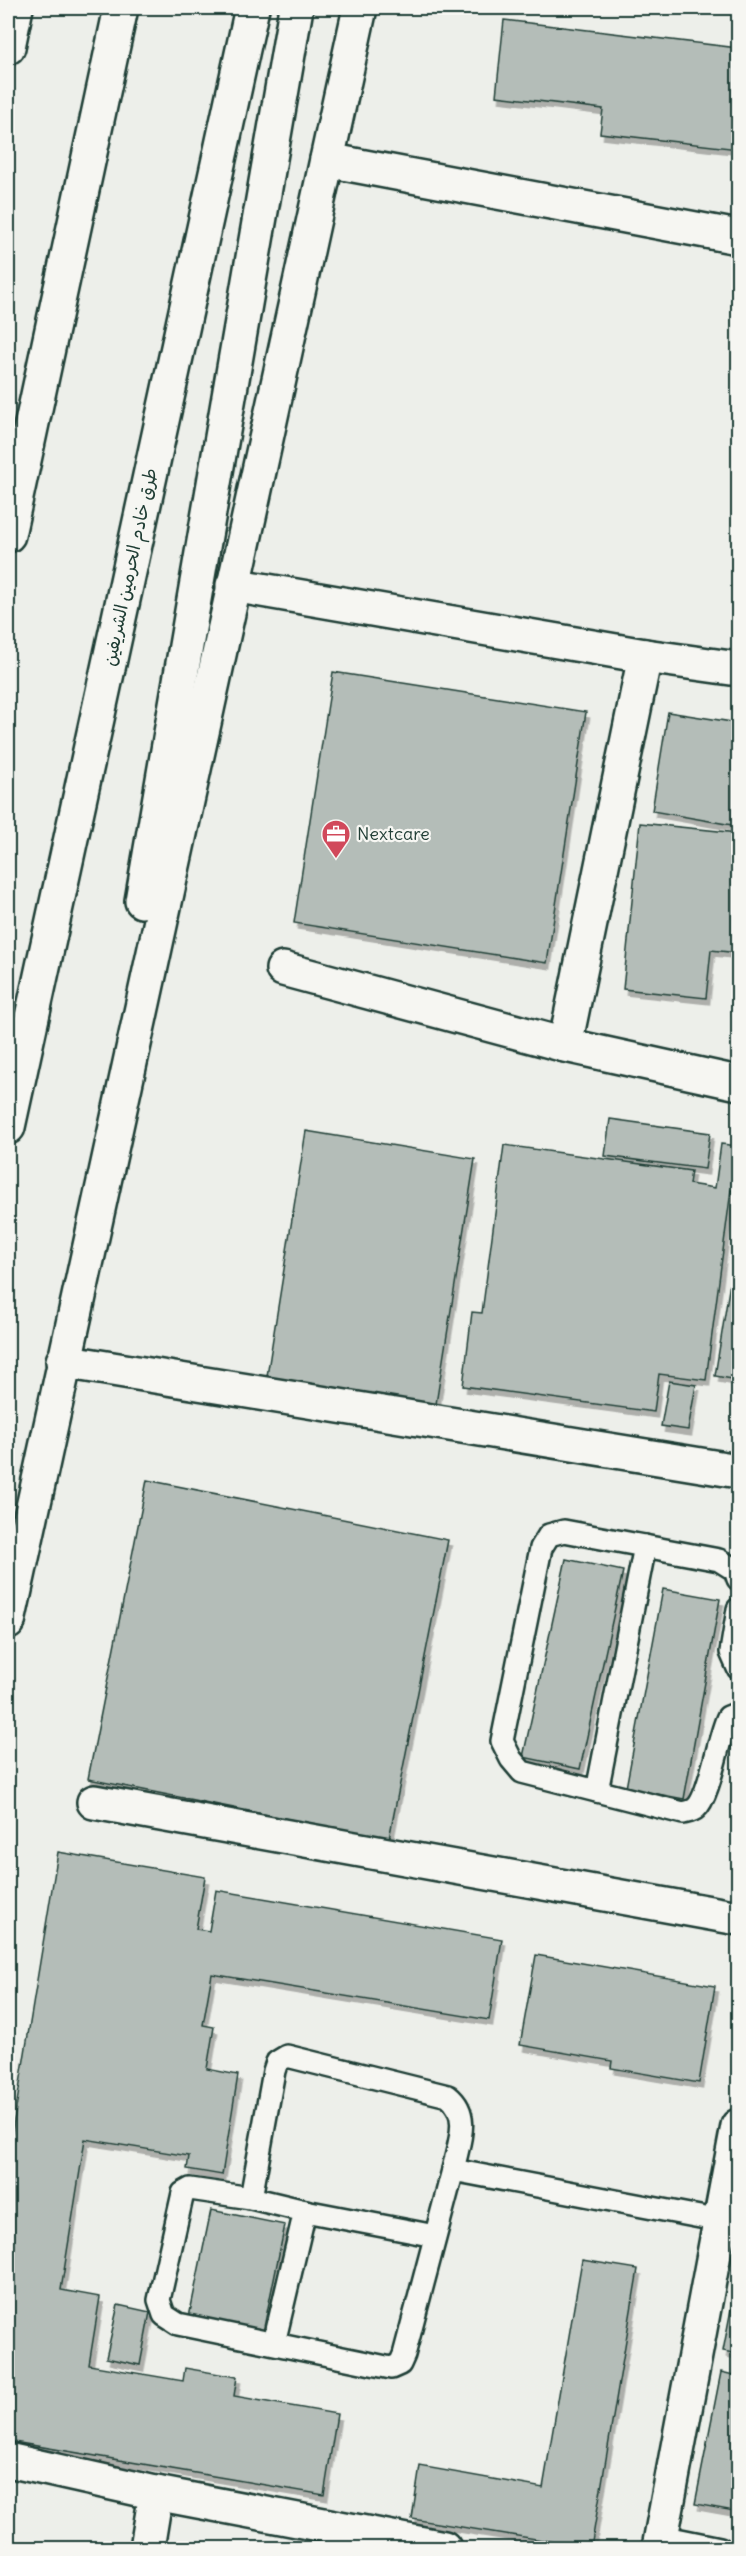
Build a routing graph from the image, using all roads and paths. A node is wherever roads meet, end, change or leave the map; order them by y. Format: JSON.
{"nodes":[{"id":1,"x":16,"y":8,"type":"edge"},
{"id":2,"x":121,"y":8,"type":"edge"},
{"id":3,"x":252,"y":8,"type":"edge"},
{"id":4,"x":296,"y":8,"type":"edge"},
{"id":5,"x":360,"y":8,"type":"edge"},
{"id":6,"x":8,"y":47,"type":"edge"},
{"id":7,"x":327,"y":160,"type":"junction"},
{"id":8,"x":86,"y":163,"type":"junction"},
{"id":9,"x":738,"y":237,"type":"edge"},
{"id":10,"x":8,"y":467,"type":"edge"},
{"id":11,"x":8,"y":535,"type":"edge"},
{"id":12,"x":233,"y":585,"type":"junction"},
{"id":13,"x":645,"y":656,"type":"junction"},
{"id":14,"x":738,"y":669,"type":"edge"},
{"id":15,"x":283,"y":969,"type":"dead end"},
{"id":16,"x":565,"y":1045,"type":"junction"},
{"id":17,"x":738,"y":1083,"type":"edge"},
{"id":18,"x":8,"y":1127,"type":"edge"},
{"id":19,"x":63,"y":1362,"type":"junction"},
{"id":20,"x":738,"y":1471,"type":"edge"},
{"id":21,"x":645,"y":1546,"type":"junction"},
{"id":22,"x":738,"y":1578,"type":"edge"},
{"id":23,"x":738,"y":1609,"type":"edge"},
{"id":24,"x":8,"y":1622,"type":"edge"},
{"id":25,"x":738,"y":1668,"type":"edge"},
{"id":26,"x":738,"y":1713,"type":"edge"},
{"id":27,"x":597,"y":1791,"type":"junction"},
{"id":28,"x":94,"y":1802,"type":"dead end"},
{"id":29,"x":738,"y":1918,"type":"edge"},
{"id":30,"x":738,"y":2126,"type":"edge"},
{"id":31,"x":453,"y":2170,"type":"junction"},
{"id":32,"x":251,"y":2198,"type":"junction"},
{"id":33,"x":305,"y":2211,"type":"junction"},
{"id":34,"x":721,"y":2221,"type":"junction"},
{"id":35,"x":435,"y":2236,"type":"junction"},
{"id":36,"x":274,"y":2343,"type":"junction"},
{"id":37,"x":8,"y":2460,"type":"edge"},
{"id":38,"x":156,"y":2493,"type":"junction"},
{"id":39,"x":660,"y":2542,"type":"edge"},
{"id":40,"x":147,"y":2548,"type":"edge"},
{"id":41,"x":444,"y":2548,"type":"edge"},
{"id":42,"x":720,"y":2548,"type":"edge"}],
"edges":[{"from":1,"to":6,"type":"main road"},
{"from":2,"to":8,"type":"main road"},
{"from":3,"to":18,"type":"main road","name":"طرق خادم الحرمين الشريفين"},
{"from":4,"to":19,"type":"main road"},
{"from":5,"to":7,"type":"main road"},
{"from":7,"to":9,"type":"main road"},
{"from":7,"to":12,"type":"main road"},
{"from":8,"to":10,"type":"main road"},
{"from":8,"to":11,"type":"main road"},
{"from":12,"to":13,"type":"main road"},
{"from":12,"to":19,"type":"main road"},
{"from":13,"to":14,"type":"main road"},
{"from":13,"to":16,"type":"main road"},
{"from":15,"to":16,"type":"main road"},
{"from":16,"to":17,"type":"main road"},
{"from":19,"to":20,"type":"main road"},
{"from":19,"to":24,"type":"main road"},
{"from":21,"to":22,"type":"lane"},
{"from":21,"to":27,"type":"lane"},
{"from":21,"to":27,"type":"lane"},
{"from":23,"to":25,"type":"lane"},
{"from":26,"to":27,"type":"lane"},
{"from":28,"to":29,"type":"main road"},
{"from":30,"to":34,"type":"main road"},
{"from":31,"to":32,"type":"lane"},
{"from":31,"to":34,"type":"lane"},
{"from":31,"to":35,"type":"lane"},
{"from":32,"to":33,"type":"lane"},
{"from":32,"to":36,"type":"lane"},
{"from":33,"to":35,"type":"lane"},
{"from":33,"to":36,"type":"lane"},
{"from":34,"to":39,"type":"main road"},
{"from":35,"to":36,"type":"lane"},
{"from":37,"to":38,"type":"main road"},
{"from":38,"to":40,"type":"main road"},
{"from":38,"to":41,"type":"main road"},
{"from":39,"to":42,"type":"lane"}]}
